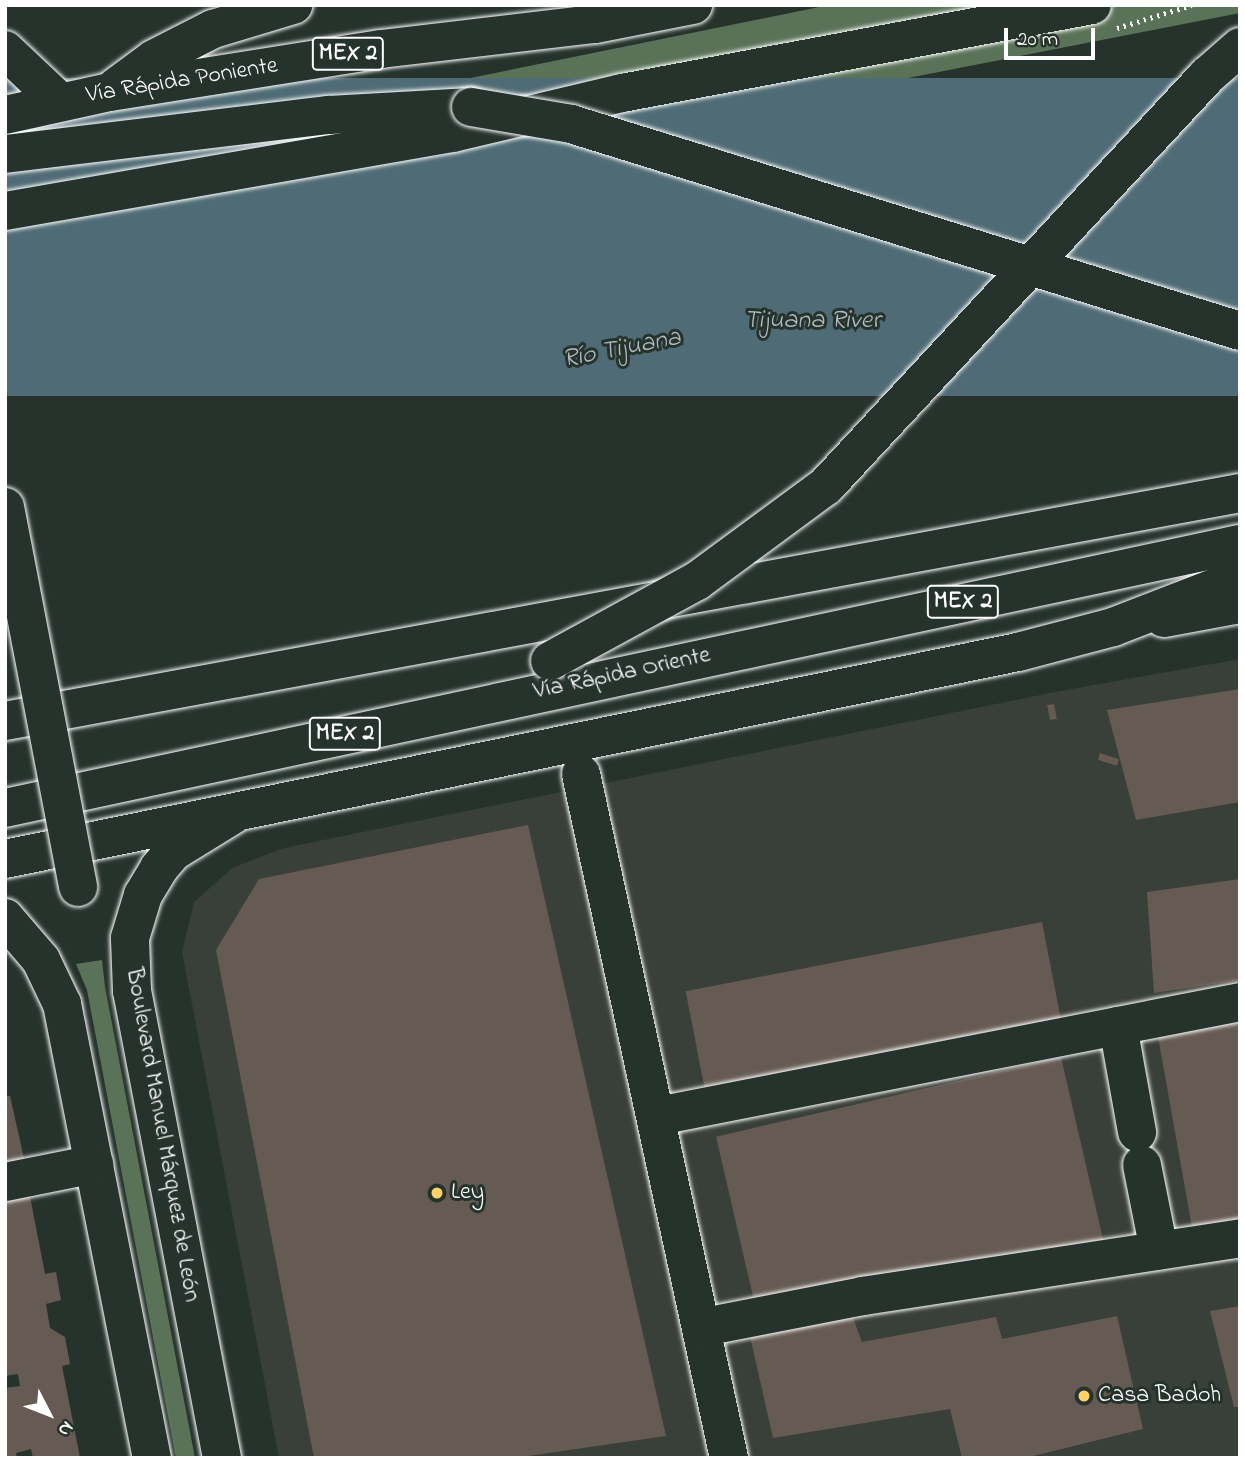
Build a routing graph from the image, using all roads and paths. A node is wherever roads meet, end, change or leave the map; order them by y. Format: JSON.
{"nodes":[{"id":1,"x":293,"y":5,"type":"edge"},
{"id":2,"x":518,"y":5,"type":"edge"},
{"id":3,"x":693,"y":5,"type":"edge"},
{"id":4,"x":1092,"y":5,"type":"edge"},
{"id":5,"x":212,"y":17,"type":"edge"},
{"id":6,"x":1240,"y":47,"type":"edge"},
{"id":7,"x":381,"y":49,"type":"junction"},
{"id":8,"x":5,"y":50,"type":"edge"},
{"id":9,"x":110,"y":92,"type":"junction"},
{"id":10,"x":59,"y":101,"type":"junction"},
{"id":11,"x":5,"y":115,"type":"edge"},
{"id":12,"x":5,"y":154,"type":"edge"},
{"id":13,"x":5,"y":211,"type":"edge"},
{"id":14,"x":1240,"y":331,"type":"edge"},
{"id":15,"x":1240,"y":493,"type":"edge"},
{"id":16,"x":5,"y":506,"type":"edge"},
{"id":17,"x":1240,"y":544,"type":"edge"},
{"id":18,"x":1240,"y":562,"type":"edge"},
{"id":19,"x":1240,"y":578,"type":"edge"},
{"id":20,"x":1240,"y":604,"type":"edge"},
{"id":21,"x":1113,"y":627,"type":"junction"},
{"id":22,"x":685,"y":660,"type":"junction"},
{"id":23,"x":5,"y":721,"type":"edge"},
{"id":24,"x":581,"y":774,"type":"dead end"},
{"id":25,"x":5,"y":791,"type":"edge"},
{"id":26,"x":5,"y":808,"type":"edge"},
{"id":27,"x":235,"y":814,"type":"junction"},
{"id":28,"x":5,"y":859,"type":"edge"},
{"id":29,"x":78,"y":887,"type":"dead end"},
{"id":30,"x":5,"y":918,"type":"edge"},
{"id":31,"x":1240,"y":1002,"type":"edge"},
{"id":32,"x":1118,"y":1026,"type":"junction"},
{"id":33,"x":658,"y":1116,"type":"junction"},
{"id":34,"x":93,"y":1164,"type":"junction"},
{"id":35,"x":5,"y":1182,"type":"edge"},
{"id":36,"x":1240,"y":1238,"type":"edge"},
{"id":37,"x":1159,"y":1250,"type":"junction"},
{"id":38,"x":704,"y":1327,"type":"junction"},
{"id":39,"x":152,"y":1458,"type":"edge"},
{"id":40,"x":222,"y":1458,"type":"edge"},
{"id":41,"x":729,"y":1458,"type":"edge"}],
"edges":[{"from":1,"to":5,"type":"main road"},
{"from":2,"to":7,"type":"main road"},
{"from":3,"to":7,"type":"main road","name":"Vía Rápida Poniente","number":"MEX 2"},
{"from":4,"to":13,"type":"main road"},
{"from":5,"to":9,"type":"main road"},
{"from":6,"to":25,"type":"main road","bridge":true},
{"from":7,"to":9,"type":"main road","name":"Vía Rápida Poniente","number":"MEX 2"},
{"from":8,"to":10,"type":"main road"},
{"from":9,"to":10,"type":"main road","name":"Vía Rápida Poniente","number":"MEX 2"},
{"from":10,"to":11,"type":"main road","name":"Vía Rápida Poniente","number":"MEX 2"},
{"from":12,"to":14,"type":"main road","bridge":true},
{"from":15,"to":23,"type":"main road"},
{"from":16,"to":29,"type":"main road","bridge":true},
{"from":17,"to":22,"type":"main road","name":"Vía Rápida Oriente","number":"MEX 2"},
{"from":18,"to":22,"type":"main road"},
{"from":19,"to":21,"type":"main road"},
{"from":20,"to":21,"type":"main road"},
{"from":21,"to":27,"type":"main road"},
{"from":22,"to":26,"type":"main road","name":"Vía Rápida Oriente","number":"MEX 2"},
{"from":24,"to":33,"type":"main road"},
{"from":27,"to":28,"type":"main road"},
{"from":27,"to":40,"type":"main road","name":"Boulevard Manuel Márquez de León"},
{"from":30,"to":34,"type":"main road"},
{"from":31,"to":32,"type":"main road"},
{"from":32,"to":33,"type":"main road"},
{"from":32,"to":37,"type":"main road"},
{"from":33,"to":38,"type":"main road"},
{"from":34,"to":35,"type":"main road"},
{"from":34,"to":39,"type":"main road"},
{"from":36,"to":37,"type":"main road"},
{"from":37,"to":38,"type":"main road"},
{"from":38,"to":41,"type":"main road"}]}
